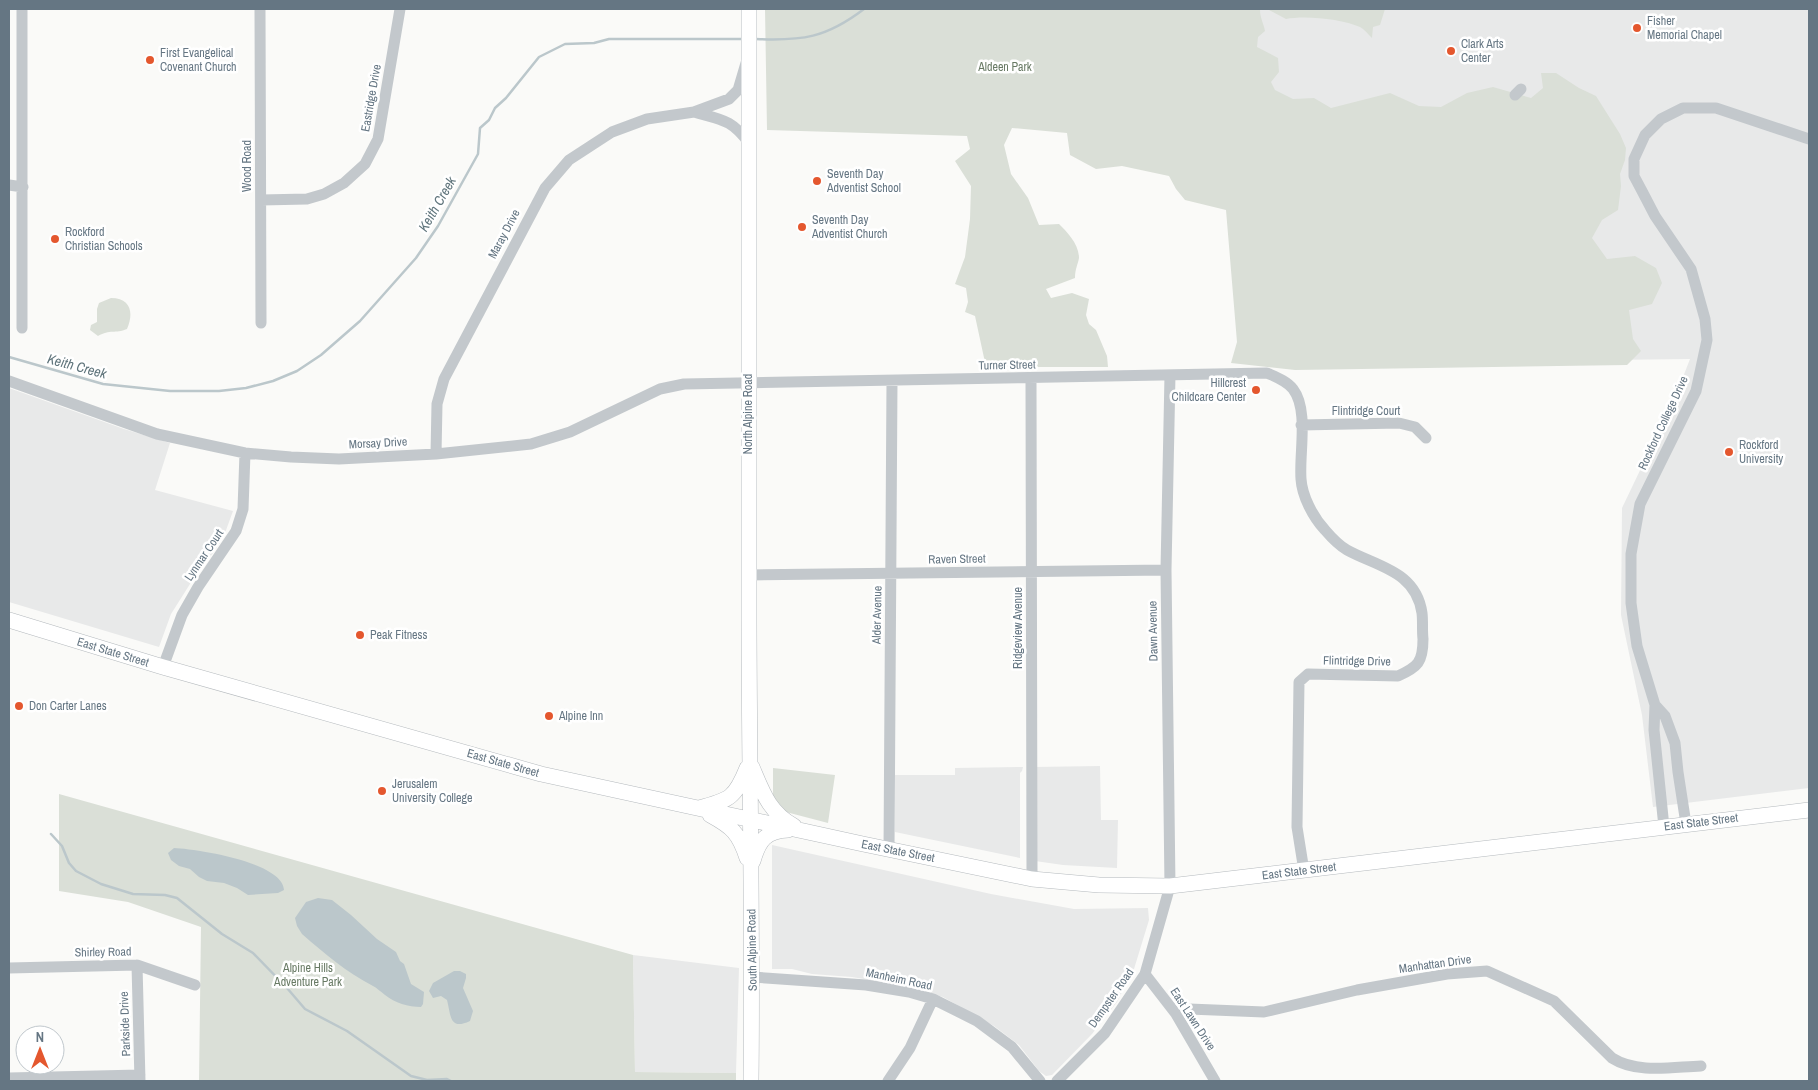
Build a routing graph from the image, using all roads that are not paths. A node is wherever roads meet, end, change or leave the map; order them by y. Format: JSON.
{"nodes":[{"id":1,"x":22,"y":9,"type":"edge"},
{"id":2,"x":260,"y":9,"type":"edge"},
{"id":3,"x":400,"y":9,"type":"edge"},
{"id":4,"x":749,"y":16,"type":"edge"},
{"id":5,"x":749,"y":54,"type":"junction"},
{"id":6,"x":9,"y":74,"type":"edge"},
{"id":7,"x":22,"y":74,"type":"junction"},
{"id":8,"x":694,"y":112,"type":"junction"},
{"id":9,"x":1809,"y":139,"type":"edge"},
{"id":10,"x":749,"y":143,"type":"junction"},
{"id":11,"x":9,"y":185,"type":"edge"},
{"id":12,"x":22,"y":187,"type":"junction"},
{"id":13,"x":261,"y":200,"type":"junction"},
{"id":14,"x":260,"y":323,"type":"dead end"},
{"id":15,"x":22,"y":328,"type":"dead end"},
{"id":16,"x":1267,"y":373,"type":"joint"},
{"id":17,"x":1170,"y":375,"type":"junction"},
{"id":18,"x":1031,"y":378,"type":"junction"},
{"id":19,"x":9,"y":381,"type":"edge"},
{"id":20,"x":892,"y":381,"type":"junction"},
{"id":21,"x":748,"y":383,"type":"junction"},
{"id":22,"x":1301,"y":426,"type":"junction"},
{"id":23,"x":1426,"y":438,"type":"dead end"},
{"id":24,"x":245,"y":453,"type":"junction"},
{"id":25,"x":436,"y":454,"type":"junction"},
{"id":26,"x":1166,"y":570,"type":"junction"},
{"id":27,"x":1032,"y":571,"type":"junction"},
{"id":28,"x":891,"y":574,"type":"junction"},
{"id":29,"x":749,"y":575,"type":"junction"},
{"id":30,"x":9,"y":620,"type":"edge"},
{"id":31,"x":163,"y":667,"type":"junction"},
{"id":32,"x":1655,"y":706,"type":"junction"},
{"id":33,"x":749,"y":761,"type":"junction"},
{"id":34,"x":698,"y":808,"type":"junction"},
{"id":35,"x":1809,"y":810,"type":"edge"},
{"id":36,"x":750,"y":819,"type":"junction"},
{"id":37,"x":1686,"y":824,"type":"junction"},
{"id":38,"x":1664,"y":826,"type":"junction"},
{"id":39,"x":800,"y":830,"type":"junction"},
{"id":40,"x":888,"y":850,"type":"junction"},
{"id":41,"x":751,"y":870,"type":"junction"},
{"id":42,"x":1304,"y":871,"type":"junction"},
{"id":43,"x":1032,"y":879,"type":"junction"},
{"id":44,"x":1170,"y":886,"type":"junction"},
{"id":45,"x":137,"y":965,"type":"junction"},
{"id":46,"x":9,"y":968,"type":"edge"},
{"id":47,"x":1145,"y":974,"type":"junction"},
{"id":48,"x":752,"y":978,"type":"junction"},
{"id":49,"x":195,"y":985,"type":"dead end"},
{"id":50,"x":933,"y":999,"type":"junction"},
{"id":51,"x":1176,"y":1014,"type":"junction"},
{"id":52,"x":1700,"y":1066,"type":"dead end"},
{"id":53,"x":9,"y":1078,"type":"edge"},
{"id":54,"x":70,"y":1078,"type":"edge"},
{"id":55,"x":140,"y":1078,"type":"edge"},
{"id":56,"x":751,"y":1081,"type":"edge"},
{"id":57,"x":888,"y":1081,"type":"edge"},
{"id":58,"x":1040,"y":1081,"type":"edge"},
{"id":59,"x":1057,"y":1081,"type":"edge"},
{"id":60,"x":1215,"y":1081,"type":"edge"}],
"edges":[{"from":1,"to":7,"type":"street"},
{"from":2,"to":13,"type":"street","name":"Wood Road"},
{"from":3,"to":13,"type":"street","name":"Eastridge Drive"},
{"from":4,"to":5,"type":"main road","name":"North Alpine Road"},
{"from":5,"to":8,"type":"street","name":"Maray Drive"},
{"from":5,"to":10,"type":"main road","name":"North Alpine Road"},
{"from":6,"to":7,"type":"street"},
{"from":7,"to":12,"type":"street"},
{"from":8,"to":10,"type":"street"},
{"from":8,"to":25,"type":"street","name":"Maray Drive"},
{"from":9,"to":32,"type":"street","name":"Rockford College Drive"},
{"from":10,"to":21,"type":"main road","name":"North Alpine Road"},
{"from":11,"to":12,"type":"street"},
{"from":12,"to":15,"type":"street"},
{"from":13,"to":14,"type":"street","name":"Wood Road"},
{"from":16,"to":17,"type":"street","name":"Turner Street"},
{"from":16,"to":22,"type":"street","name":"Flintridge Drive"},
{"from":17,"to":18,"type":"street","name":"Turner Street"},
{"from":17,"to":26,"type":"street","name":"Dawn Avenue"},
{"from":18,"to":20,"type":"street","name":"Turner Street"},
{"from":18,"to":27,"type":"street","name":"Ridgeview Avenue"},
{"from":19,"to":24,"type":"street","name":"Morsay Drive"},
{"from":20,"to":21,"type":"street","name":"Turner Street"},
{"from":20,"to":28,"type":"street","name":"Alder Avenue"},
{"from":21,"to":25,"type":"street","name":"Morsay Drive"},
{"from":21,"to":29,"type":"main road","name":"North Alpine Road"},
{"from":22,"to":23,"type":"street","name":"Flintridge Court"},
{"from":22,"to":42,"type":"street","name":"Flintridge Drive"},
{"from":24,"to":25,"type":"street","name":"Morsay Drive"},
{"from":24,"to":31,"type":"street","name":"Lynmar Court"},
{"from":26,"to":27,"type":"street","name":"Raven Street"},
{"from":26,"to":44,"type":"street","name":"Dawn Avenue"},
{"from":27,"to":28,"type":"street","name":"Raven Street"},
{"from":27,"to":43,"type":"street","name":"Ridgeview Avenue"},
{"from":28,"to":29,"type":"street","name":"Raven Street"},
{"from":28,"to":40,"type":"street","name":"Alder Avenue"},
{"from":29,"to":33,"type":"main road","name":"North Alpine Road"},
{"from":30,"to":31,"type":"main road","name":"East State Street"},
{"from":31,"to":34,"type":"main road","name":"East State Street"},
{"from":32,"to":37,"type":"street","name":"Rockford College Drive"},
{"from":32,"to":38,"type":"street","name":"Rockford College Drive"},
{"from":33,"to":34,"type":"main road"},
{"from":33,"to":36,"type":"main road","name":"North Alpine Road"},
{"from":33,"to":39,"type":"main road"},
{"from":34,"to":36,"type":"main road","name":"East State Street"},
{"from":34,"to":41,"type":"main road"},
{"from":35,"to":37,"type":"main road","name":"East State Street"},
{"from":36,"to":39,"type":"main road","name":"East State Street"},
{"from":36,"to":41,"type":"main road","name":"South Alpine Road"},
{"from":37,"to":38,"type":"main road","name":"East State Street"},
{"from":38,"to":42,"type":"main road","name":"East State Street"},
{"from":39,"to":40,"type":"main road","name":"East State Street"},
{"from":39,"to":41,"type":"main road"},
{"from":40,"to":43,"type":"main road","name":"East State Street"},
{"from":41,"to":48,"type":"main road","name":"South Alpine Road"},
{"from":42,"to":44,"type":"main road","name":"East State Street"},
{"from":43,"to":44,"type":"main road","name":"East State Street"},
{"from":44,"to":47,"type":"street","name":"Dempster Road"},
{"from":45,"to":46,"type":"street","name":"Shirley Road"},
{"from":45,"to":49,"type":"street","name":"Shirley Road"},
{"from":45,"to":55,"type":"street","name":"Parkside Drive"},
{"from":47,"to":51,"type":"street","name":"East Lawn Drive"},
{"from":47,"to":59,"type":"street","name":"Dempster Road"},
{"from":48,"to":50,"type":"street","name":"Manheim Road"},
{"from":48,"to":56,"type":"main road","name":"South Alpine Road"},
{"from":50,"to":57,"type":"street"},
{"from":50,"to":58,"type":"street","name":"Manheim Road"},
{"from":51,"to":52,"type":"street","name":"Manhattan Drive"},
{"from":51,"to":60,"type":"street","name":"East Lawn Drive"},
{"from":53,"to":54,"type":"street"},
{"from":54,"to":55,"type":"street"}]}
